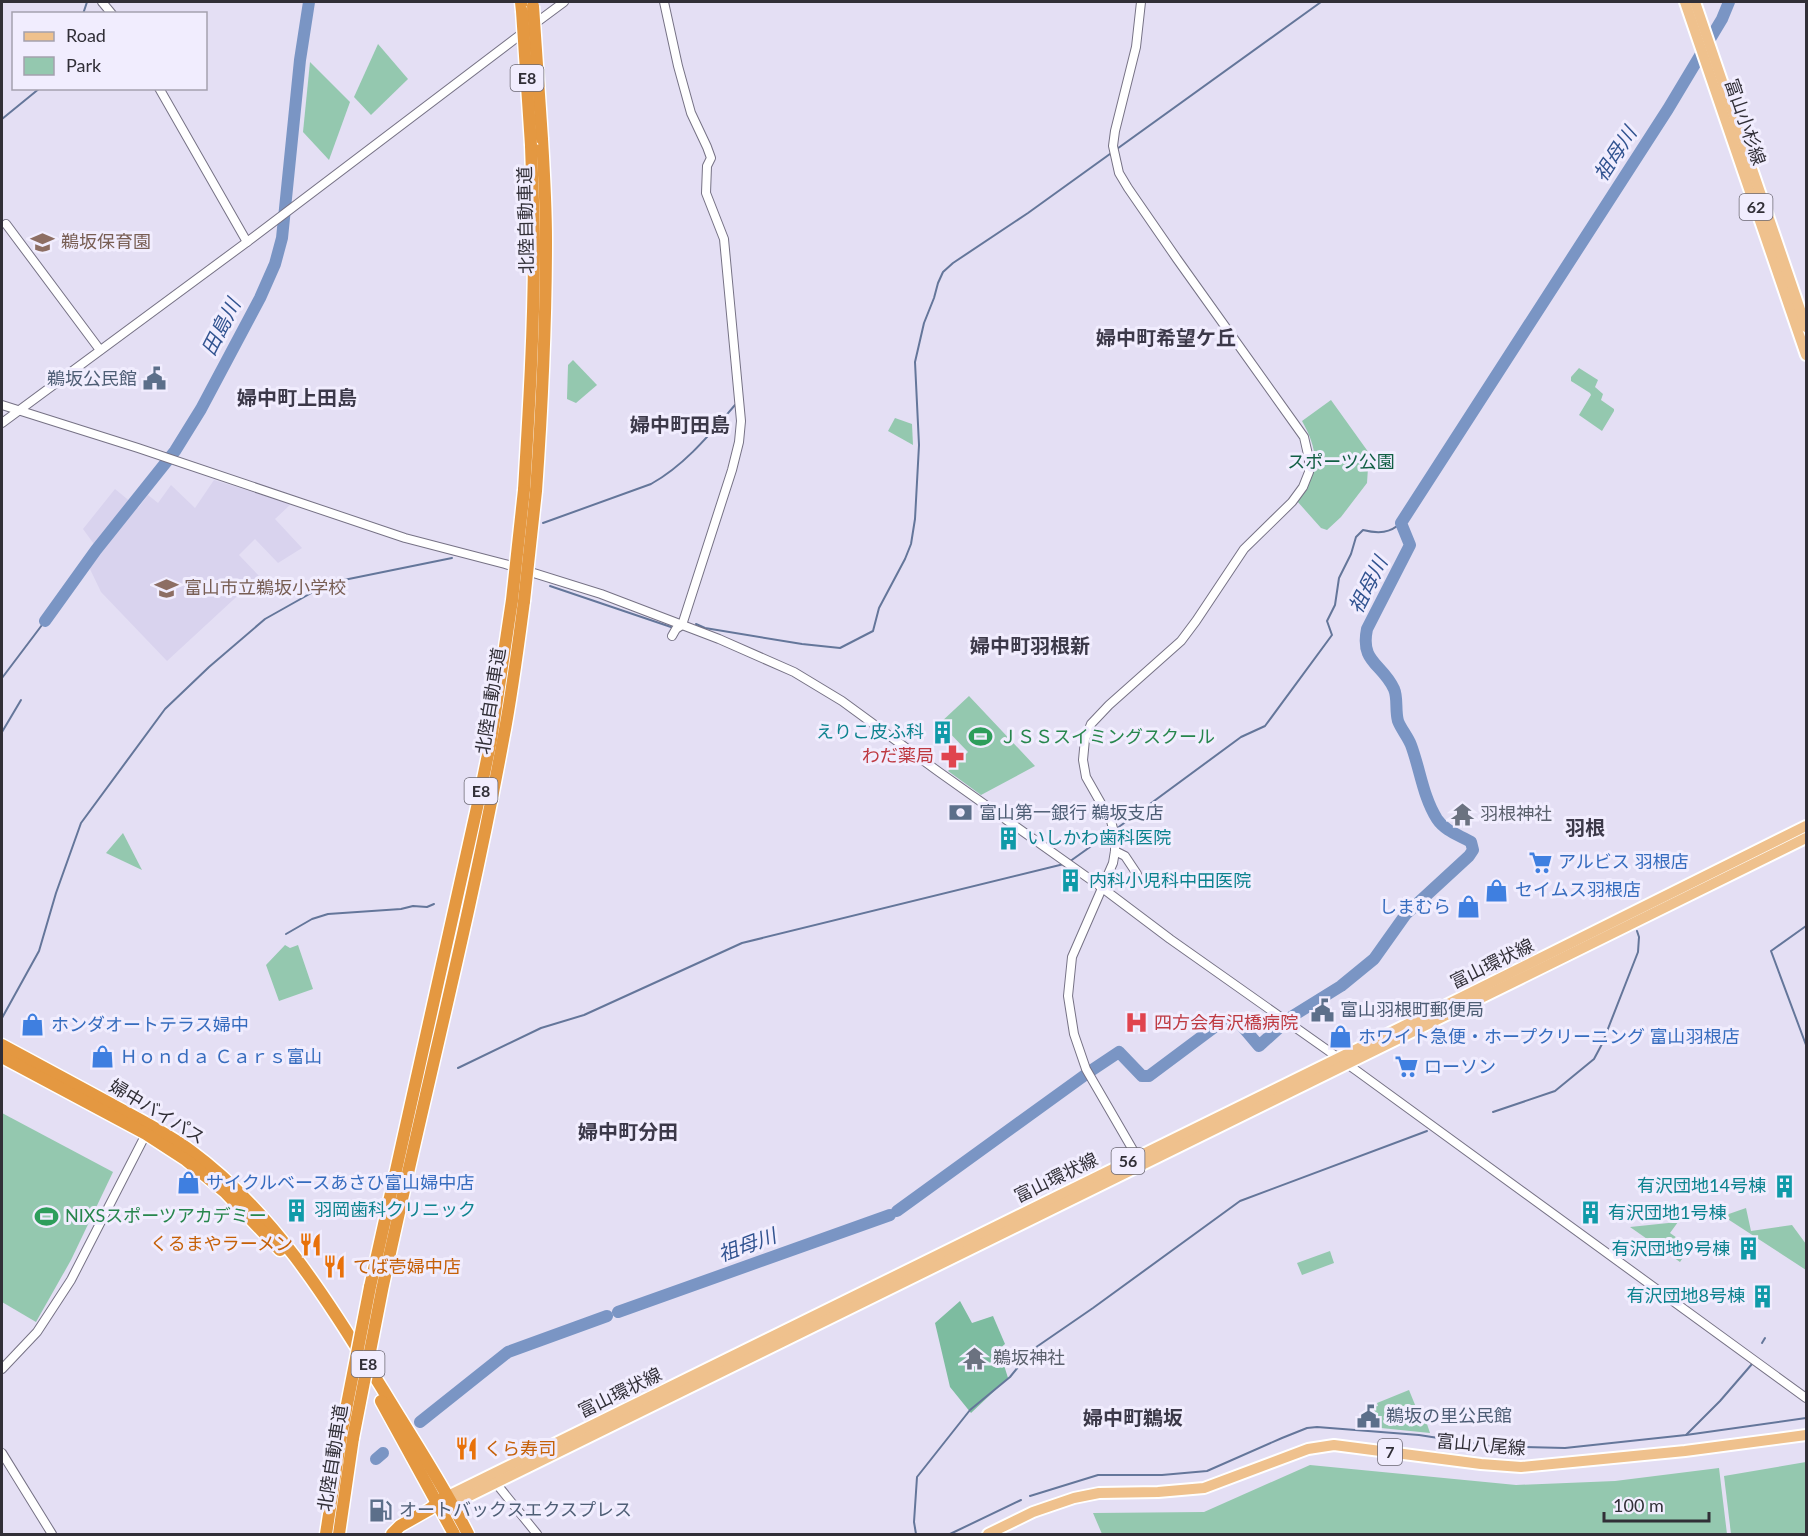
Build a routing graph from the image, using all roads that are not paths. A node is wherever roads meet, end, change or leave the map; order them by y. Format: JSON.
{"nodes":[{"id":1,"x":564,"y":2,"type":"edge"},
{"id":2,"x":664,"y":2,"type":"edge"},
{"id":3,"x":1141,"y":2,"type":"edge"},
{"id":4,"x":1685,"y":2,"type":"edge"},
{"id":5,"x":1695,"y":2,"type":"edge"},
{"id":6,"x":527,"y":5,"type":"edge"},
{"id":7,"x":1702,"y":36,"type":"junction"},
{"id":8,"x":1708,"y":54,"type":"junction"},
{"id":9,"x":160,"y":90,"type":"edge"},
{"id":10,"x":6,"y":224,"type":"dead end"},
{"id":11,"x":247,"y":242,"type":"junction"},
{"id":12,"x":1806,"y":327,"type":"edge"},
{"id":13,"x":100,"y":350,"type":"junction"},
{"id":14,"x":1806,"y":356,"type":"edge"},
{"id":15,"x":2,"y":405,"type":"edge"},
{"id":16,"x":18,"y":410,"type":"junction"},
{"id":17,"x":2,"y":423,"type":"edge"},
{"id":18,"x":530,"y":490,"type":"junction"},
{"id":19,"x":518,"y":600,"type":"junction"},
{"id":20,"x":682,"y":625,"type":"junction"},
{"id":21,"x":672,"y":636,"type":"dead end"},
{"id":22,"x":1806,"y":826,"type":"edge"},
{"id":23,"x":1806,"y":838,"type":"edge"},
{"id":24,"x":1115,"y":852,"type":"junction"},
{"id":25,"x":1137,"y":874,"type":"dead end"},
{"id":26,"x":1101,"y":887,"type":"junction"},
{"id":27,"x":2,"y":1046,"type":"edge"},
{"id":28,"x":2,"y":1057,"type":"edge"},
{"id":29,"x":1342,"y":1060,"type":"junction"},
{"id":30,"x":149,"y":1130,"type":"junction"},
{"id":31,"x":1137,"y":1157,"type":"junction"},
{"id":32,"x":376,"y":1289,"type":"junction"},
{"id":33,"x":2,"y":1369,"type":"edge"},
{"id":34,"x":1806,"y":1398,"type":"edge"},
{"id":35,"x":1806,"y":1436,"type":"edge"},
{"id":36,"x":2,"y":1453,"type":"edge"},
{"id":37,"x":495,"y":1482,"type":"junction"},
{"id":38,"x":442,"y":1504,"type":"junction"},
{"id":39,"x":52,"y":1534,"type":"edge"},
{"id":40,"x":327,"y":1534,"type":"edge"},
{"id":41,"x":339,"y":1534,"type":"edge"},
{"id":42,"x":392,"y":1534,"type":"edge"},
{"id":43,"x":454,"y":1534,"type":"edge"},
{"id":44,"x":468,"y":1534,"type":"edge"},
{"id":45,"x":537,"y":1534,"type":"edge"},
{"id":46,"x":988,"y":1534,"type":"edge"}],
"edges":[{"from":1,"to":11,"type":"street"},
{"from":2,"to":20,"type":"street"},
{"from":3,"to":24,"type":"street"},
{"from":4,"to":7,"type":"main road","name":"富山小杉線","number":"62"},
{"from":5,"to":7,"type":"main road","name":"富山小杉線","number":"62"},
{"from":6,"to":18,"type":"highway","name":"北陸自動車道","number":"E8","bridge":true},
{"from":6,"to":18,"type":"highway","name":"北陸自動車道","number":"E8","bridge":true},
{"from":7,"to":8,"type":"main road","name":"富山小杉線","number":"62"},
{"from":8,"to":12,"type":"main road","name":"富山小杉線","number":"62"},
{"from":8,"to":14,"type":"main road","name":"富山小杉線","number":"62"},
{"from":9,"to":11,"type":"street"},
{"from":10,"to":13,"type":"street"},
{"from":11,"to":13,"type":"street"},
{"from":13,"to":16,"type":"street"},
{"from":15,"to":16,"type":"street"},
{"from":16,"to":17,"type":"street"},
{"from":16,"to":20,"type":"street"},
{"from":18,"to":19,"type":"highway","name":"北陸自動車道","number":"E8","bridge":true},
{"from":19,"to":32,"type":"highway","name":"北陸自動車道","number":"E8"},
{"from":19,"to":32,"type":"highway","name":"北陸自動車道","number":"E8"},
{"from":20,"to":21,"type":"street"},
{"from":20,"to":26,"type":"street"},
{"from":22,"to":29,"type":"main road","name":"富山環状線","number":"56"},
{"from":23,"to":29,"type":"main road","name":"富山環状線","number":"56"},
{"from":24,"to":25,"type":"street"},
{"from":24,"to":26,"type":"street"},
{"from":26,"to":29,"type":"street"},
{"from":26,"to":31,"type":"street"},
{"from":27,"to":30,"type":"highway","name":"婦中バイパス"},
{"from":28,"to":30,"type":"highway","name":"婦中バイパス"},
{"from":29,"to":31,"type":"main road","name":"富山環状線","number":"56"},
{"from":29,"to":34,"type":"street"},
{"from":29,"to":37,"type":"main road","name":"富山環状線","number":"56"},
{"from":30,"to":33,"type":"street"},
{"from":30,"to":38,"type":"highway","name":"婦中バイパス"},
{"from":31,"to":38,"type":"main road","name":"富山環状線","number":"56"},
{"from":32,"to":40,"type":"highway","name":"北陸自動車道","number":"E8","bridge":true},
{"from":32,"to":41,"type":"highway","name":"北陸自動車道","number":"E8","bridge":true},
{"from":35,"to":46,"type":"main road","name":"富山八尾線","number":"7"},
{"from":36,"to":39,"type":"street"},
{"from":37,"to":38,"type":"main road","name":"富山環状線","number":"56"},
{"from":37,"to":45,"type":"street"},
{"from":38,"to":42,"type":"highway"},
{"from":38,"to":43,"type":"highway"},
{"from":38,"to":44,"type":"highway"}]}
